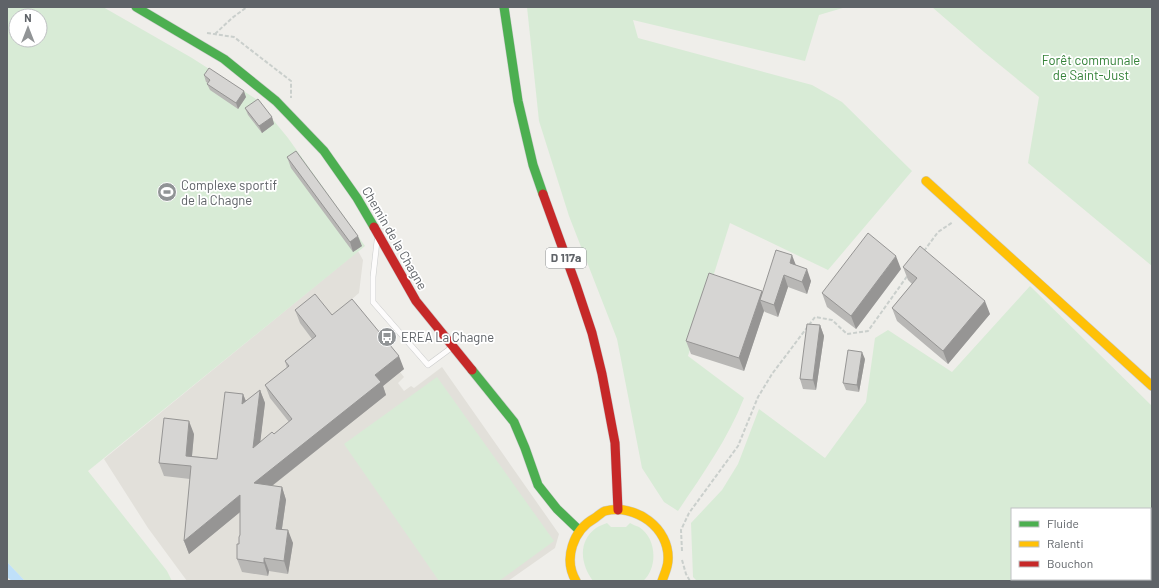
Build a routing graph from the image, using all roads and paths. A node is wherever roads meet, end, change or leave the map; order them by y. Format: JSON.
{"nodes":[{"id":1,"x":136,"y":7,"type":"edge"},
{"id":2,"x":247,"y":7,"type":"edge"},
{"id":3,"x":504,"y":7,"type":"edge"},
{"id":4,"x":204,"y":32,"type":"dead end"},
{"id":5,"x":215,"y":34,"type":"junction"},
{"id":6,"x":291,"y":117,"type":"junction"},
{"id":7,"x":926,"y":181,"type":"dead end"},
{"id":8,"x":962,"y":215,"type":"junction"},
{"id":9,"x":378,"y":234,"type":"junction"},
{"id":10,"x":921,"y":257,"type":"edge"},
{"id":11,"x":912,"y":269,"type":"edge"},
{"id":12,"x":452,"y":347,"type":"junction"},
{"id":13,"x":1152,"y":386,"type":"edge"},
{"id":14,"x":618,"y":510,"type":"junction"},
{"id":15,"x":578,"y":530,"type":"junction"},
{"id":16,"x":682,"y":552,"type":"dead end"},
{"id":17,"x":682,"y":560,"type":"dead end"},
{"id":18,"x":576,"y":581,"type":"edge"},
{"id":19,"x":662,"y":581,"type":"edge"},
{"id":20,"x":690,"y":581,"type":"edge"}],
"edges":[{"from":1,"to":6,"type":"street","name":"Chemin de la Chagne"},
{"from":2,"to":5,"type":"path"},
{"from":3,"to":14,"type":"street","number":"D 117a"},
{"from":4,"to":5,"type":"path"},
{"from":5,"to":6,"type":"path"},
{"from":6,"to":9,"type":"street","name":"Chemin de la Chagne"},
{"from":7,"to":8,"type":"street"},
{"from":8,"to":10,"type":"path"},
{"from":8,"to":13,"type":"street"},
{"from":9,"to":12,"type":"street","name":"Chemin de la Chagne"},
{"from":9,"to":12,"type":"lane"},
{"from":11,"to":16,"type":"path"},
{"from":12,"to":15,"type":"street","name":"Chemin de la Chagne"},
{"from":14,"to":15,"type":"street"},
{"from":14,"to":19,"type":"street"},
{"from":15,"to":18,"type":"street"},
{"from":17,"to":20,"type":"path"}]}
